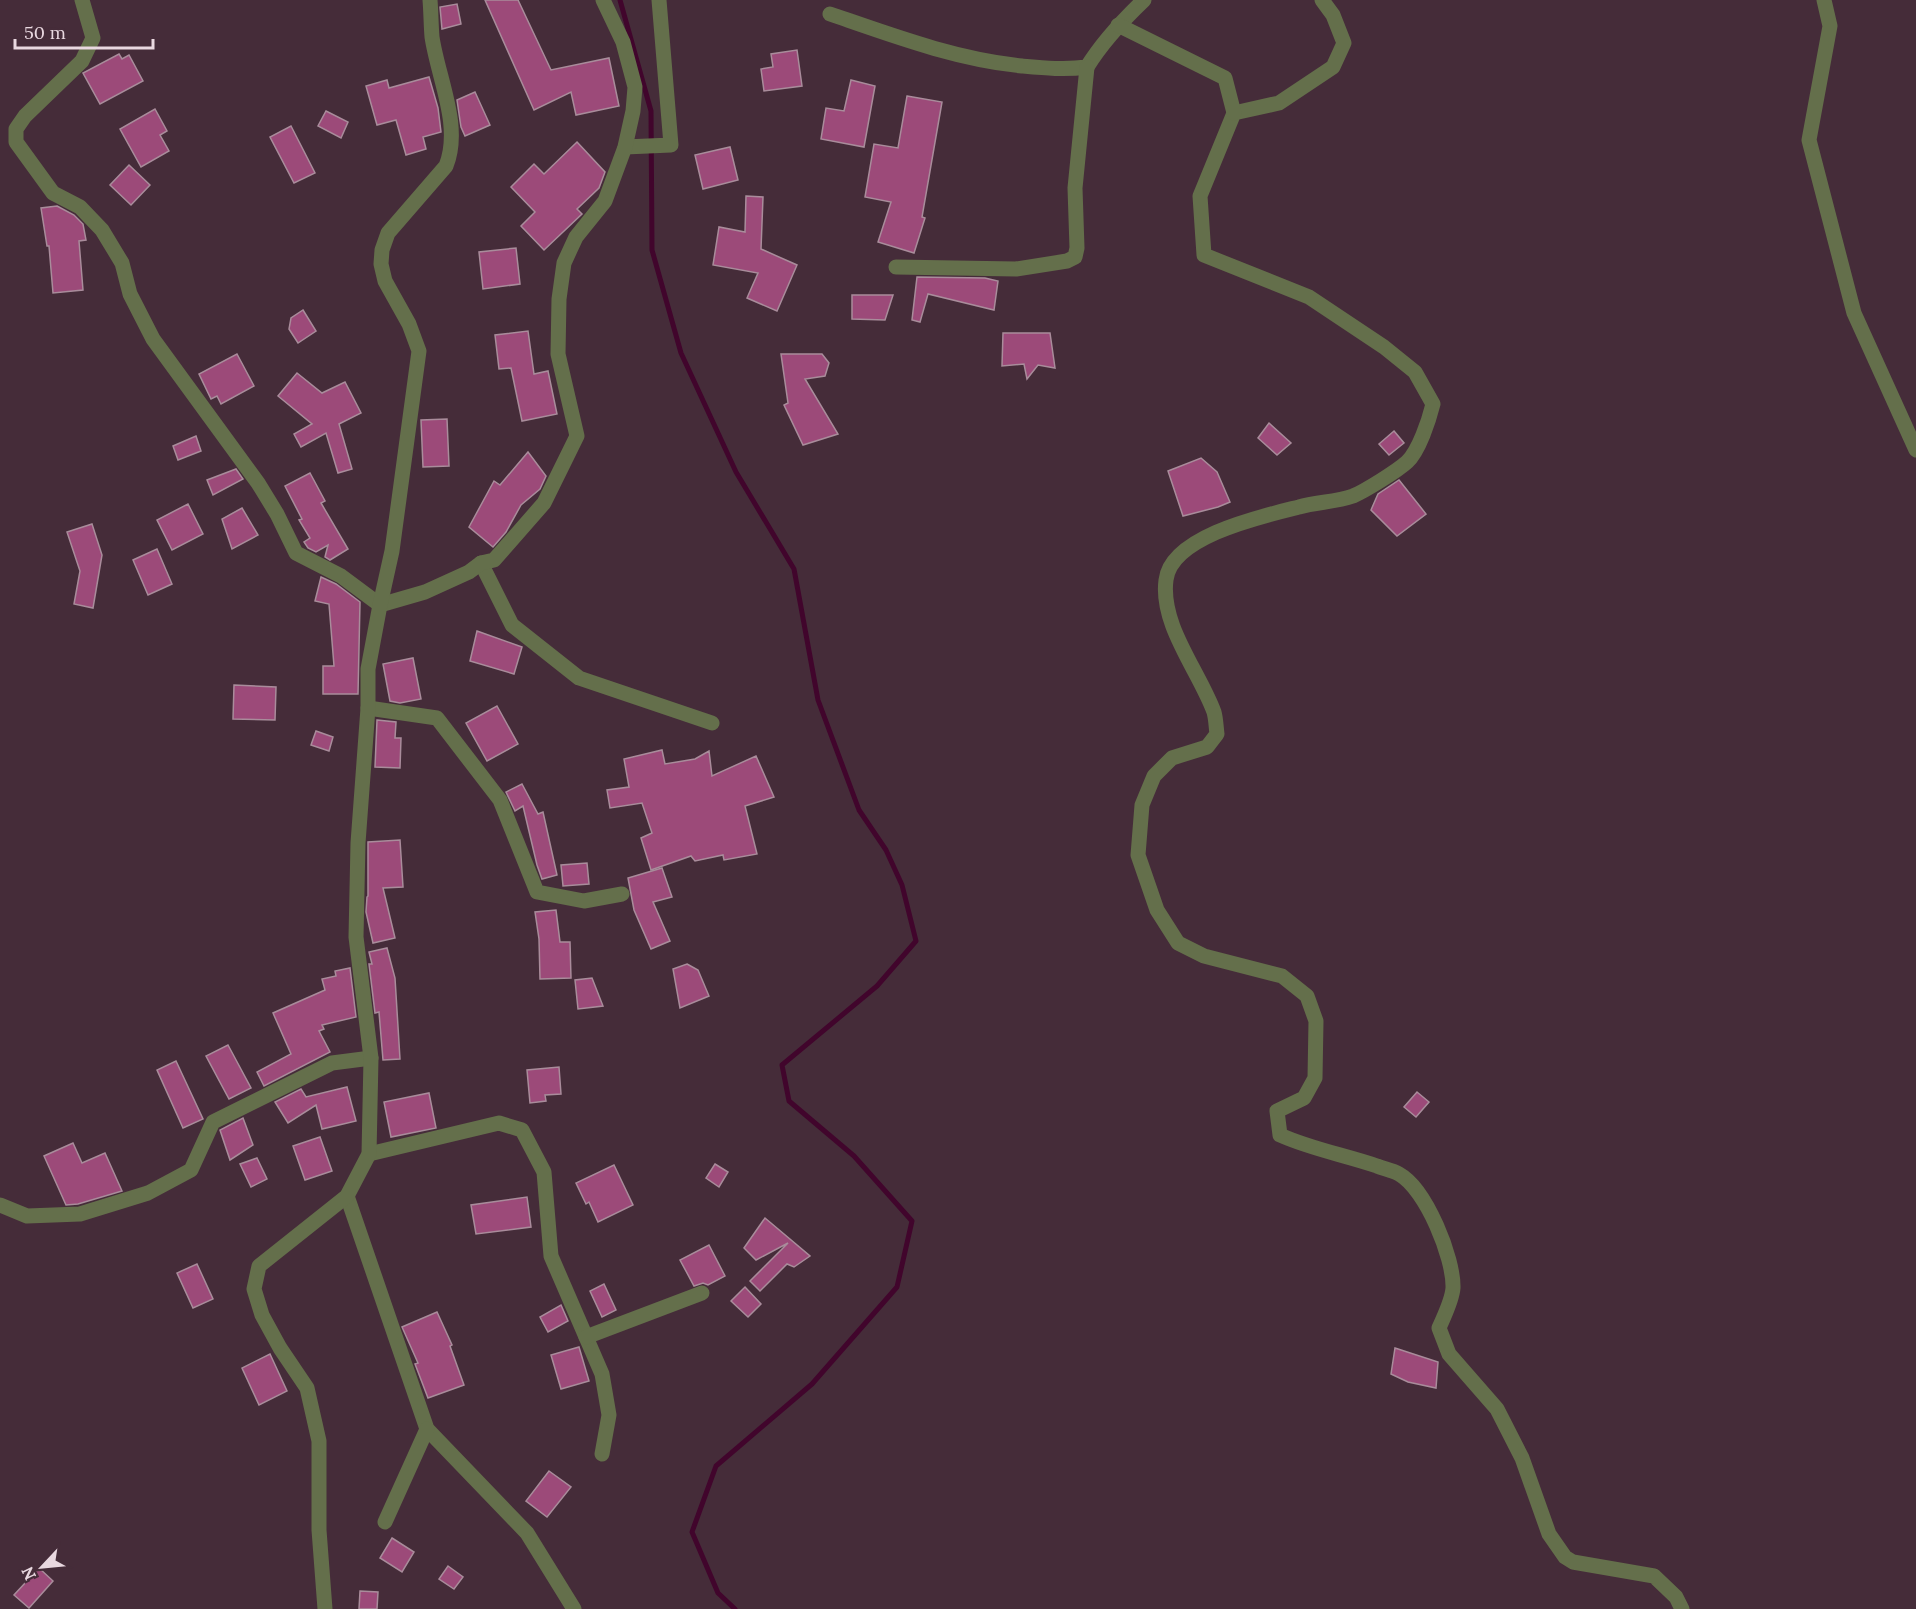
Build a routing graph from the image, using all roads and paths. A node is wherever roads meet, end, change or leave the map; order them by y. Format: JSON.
{"nodes":[{"id":1,"x":82,"y":0,"type":"edge"},
{"id":2,"x":430,"y":0,"type":"edge"},
{"id":3,"x":603,"y":0,"type":"edge"},
{"id":4,"x":659,"y":0,"type":"edge"},
{"id":5,"x":1144,"y":0,"type":"edge"},
{"id":6,"x":1322,"y":0,"type":"edge"},
{"id":7,"x":1824,"y":0,"type":"edge"},
{"id":8,"x":830,"y":14,"type":"dead end"},
{"id":9,"x":1118,"y":25,"type":"junction"},
{"id":10,"x":1087,"y":67,"type":"junction"},
{"id":11,"x":1234,"y":113,"type":"junction"},
{"id":12,"x":625,"y":147,"type":"junction"},
{"id":13,"x":896,"y":267,"type":"dead end"},
{"id":14,"x":1916,"y":450,"type":"edge"},
{"id":15,"x":481,"y":563,"type":"junction"},
{"id":16,"x":380,"y":605,"type":"junction"},
{"id":17,"x":368,"y":708,"type":"junction"},
{"id":18,"x":712,"y":723,"type":"dead end"},
{"id":19,"x":622,"y":894,"type":"dead end"},
{"id":20,"x":371,"y":1058,"type":"junction"},
{"id":21,"x":369,"y":1154,"type":"junction"},
{"id":22,"x":347,"y":1196,"type":"junction"},
{"id":23,"x":0,"y":1205,"type":"edge"},
{"id":24,"x":702,"y":1293,"type":"dead end"},
{"id":25,"x":586,"y":1337,"type":"junction"},
{"id":26,"x":426,"y":1429,"type":"junction"},
{"id":27,"x":602,"y":1454,"type":"dead end"},
{"id":28,"x":385,"y":1522,"type":"dead end"},
{"id":29,"x":325,"y":1609,"type":"edge"},
{"id":30,"x":574,"y":1609,"type":"edge"},
{"id":31,"x":1682,"y":1609,"type":"edge"}],
"edges":[{"from":1,"to":16,"type":"street"},
{"from":2,"to":16,"type":"street"},
{"from":3,"to":12,"type":"street"},
{"from":4,"to":12,"type":"street"},
{"from":5,"to":9,"type":"street"},
{"from":6,"to":11,"type":"street"},
{"from":7,"to":14,"type":"street"},
{"from":8,"to":10,"type":"street"},
{"from":9,"to":10,"type":"street"},
{"from":9,"to":11,"type":"street"},
{"from":10,"to":13,"type":"street"},
{"from":11,"to":31,"type":"street"},
{"from":12,"to":15,"type":"street"},
{"from":15,"to":16,"type":"street"},
{"from":15,"to":18,"type":"street"},
{"from":16,"to":17,"type":"street"},
{"from":17,"to":19,"type":"street"},
{"from":17,"to":20,"type":"street"},
{"from":20,"to":21,"type":"street"},
{"from":20,"to":23,"type":"street"},
{"from":21,"to":22,"type":"street"},
{"from":21,"to":25,"type":"street"},
{"from":22,"to":26,"type":"street"},
{"from":22,"to":29,"type":"street"},
{"from":24,"to":25,"type":"street"},
{"from":25,"to":27,"type":"street"},
{"from":26,"to":28,"type":"street"},
{"from":26,"to":30,"type":"street"}]}
